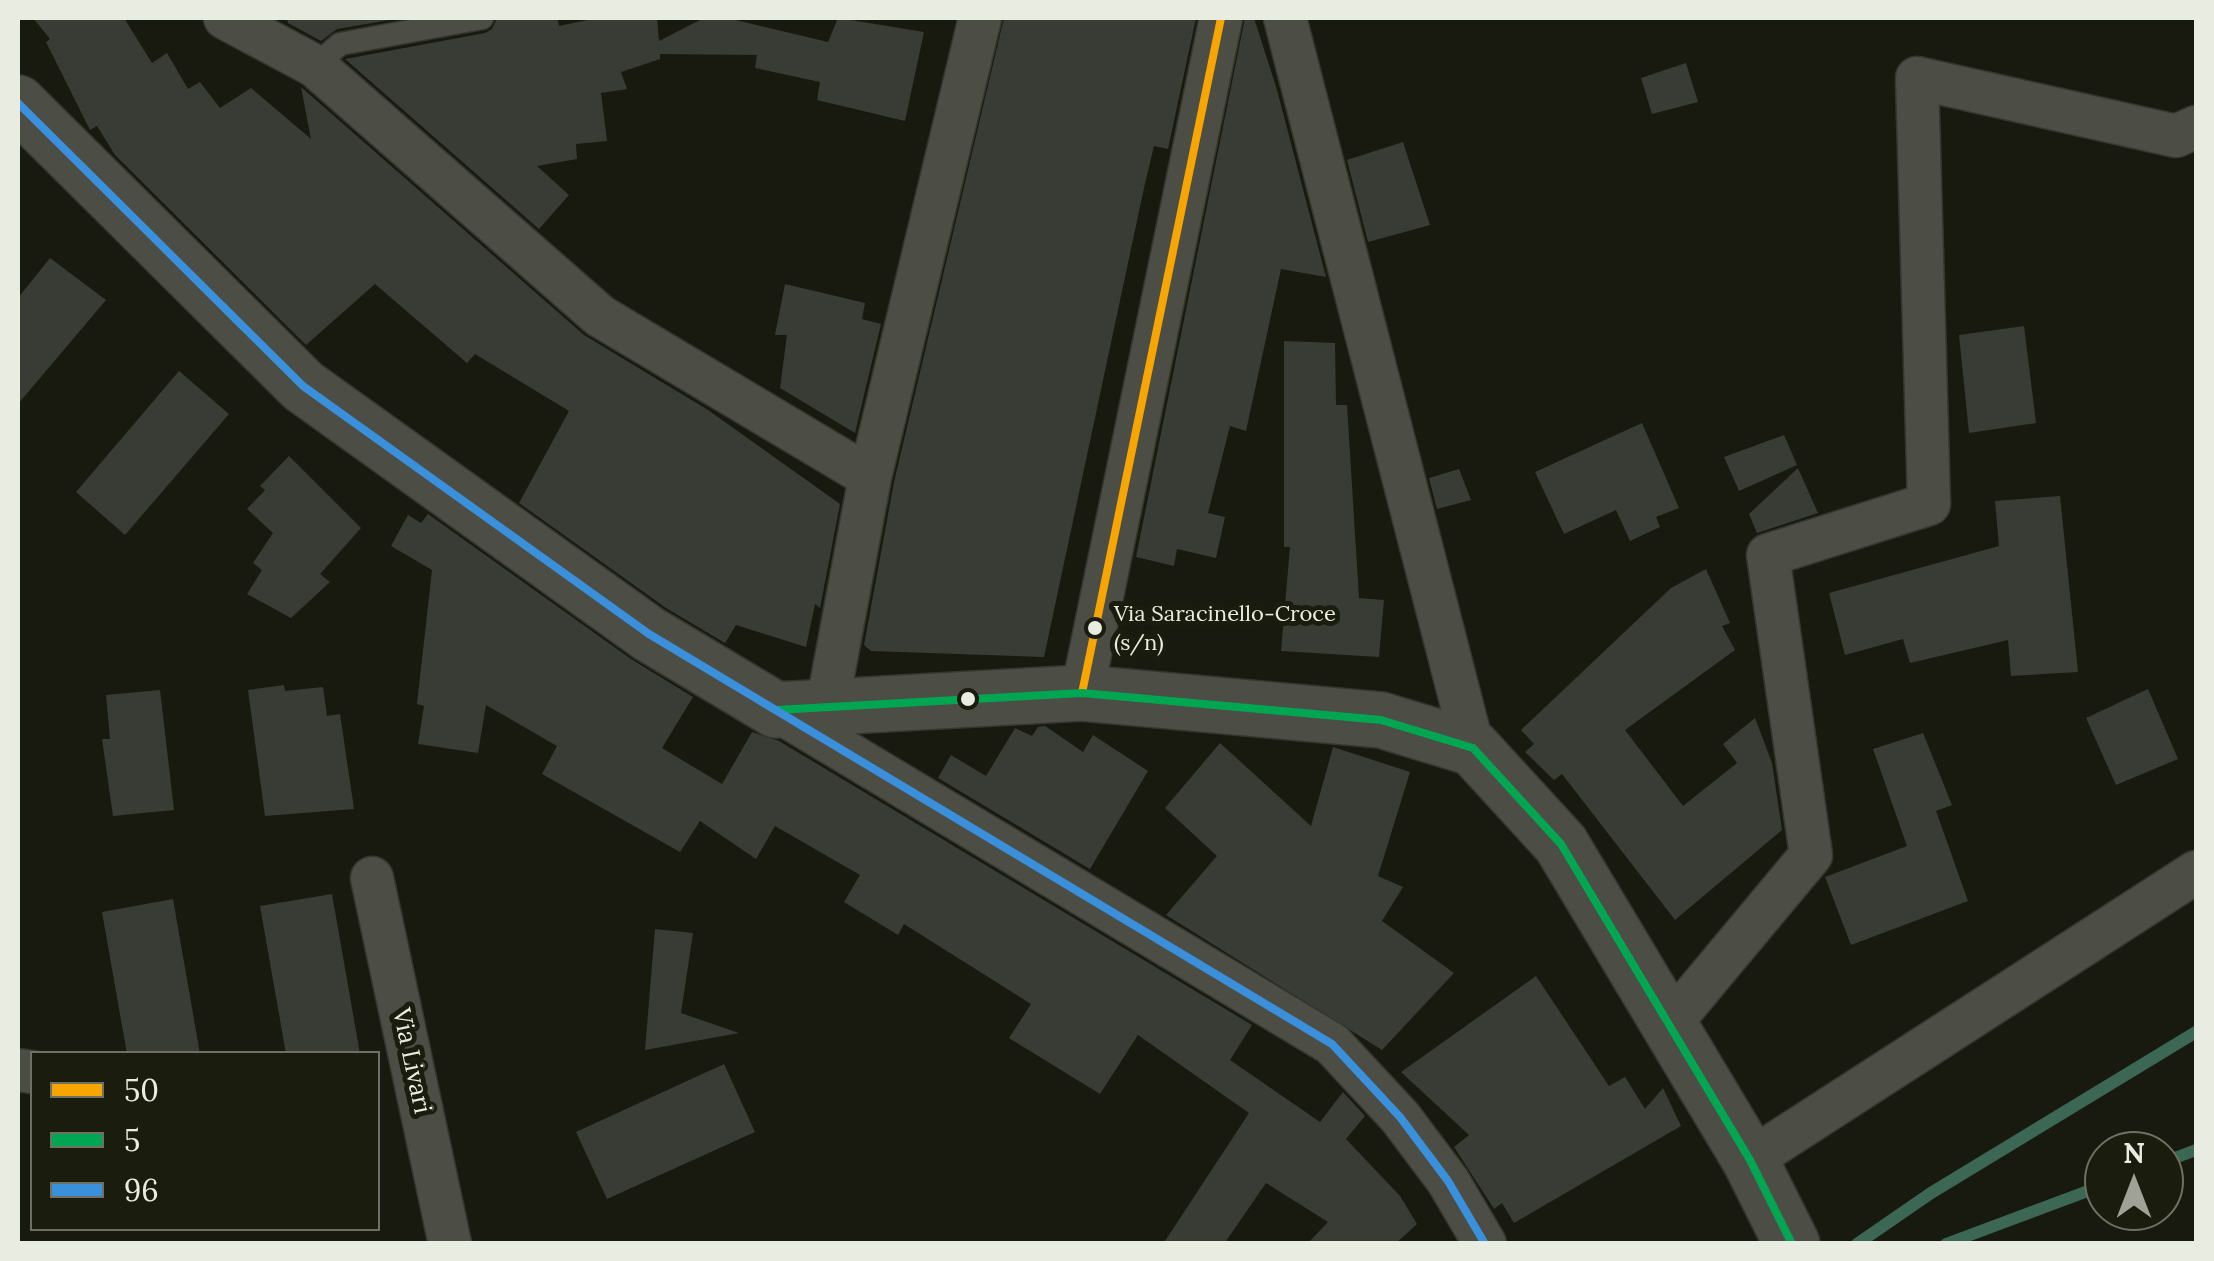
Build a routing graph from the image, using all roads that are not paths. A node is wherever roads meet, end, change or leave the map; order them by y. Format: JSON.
{"nodes":[{"id":1,"x":224,"y":18,"type":"edge"},
{"id":2,"x":482,"y":18,"type":"edge"},
{"id":3,"x":980,"y":18,"type":"edge"},
{"id":4,"x":1221,"y":18,"type":"edge"},
{"id":5,"x":1285,"y":18,"type":"edge"},
{"id":6,"x":315,"y":66,"type":"junction"},
{"id":7,"x":18,"y":103,"type":"edge"},
{"id":8,"x":2196,"y":127,"type":"edge"},
{"id":9,"x":870,"y":477,"type":"junction"},
{"id":10,"x":1082,"y":694,"type":"junction"},
{"id":11,"x":801,"y":709,"type":"junction"},
{"id":12,"x":1474,"y":748,"type":"junction"},
{"id":13,"x":2196,"y":872,"type":"edge"},
{"id":14,"x":372,"y":878,"type":"dead end"},
{"id":15,"x":1670,"y":1024,"type":"junction"},
{"id":16,"x":1756,"y":1173,"type":"junction"},
{"id":17,"x":450,"y":1244,"type":"edge"},
{"id":18,"x":1485,"y":1244,"type":"edge"},
{"id":19,"x":1792,"y":1244,"type":"edge"}],
"edges":[{"from":1,"to":6,"type":"street"},
{"from":2,"to":6,"type":"lane"},
{"from":3,"to":9,"type":"street"},
{"from":4,"to":10,"type":"street"},
{"from":5,"to":12,"type":"street"},
{"from":6,"to":9,"type":"street"},
{"from":7,"to":11,"type":"street"},
{"from":8,"to":15,"type":"street"},
{"from":9,"to":11,"type":"street"},
{"from":10,"to":11,"type":"street"},
{"from":10,"to":12,"type":"street"},
{"from":11,"to":18,"type":"street"},
{"from":12,"to":15,"type":"street"},
{"from":13,"to":16,"type":"street"},
{"from":14,"to":17,"type":"street","name":"Via Livari"},
{"from":15,"to":16,"type":"street"},
{"from":16,"to":19,"type":"street"}]}
